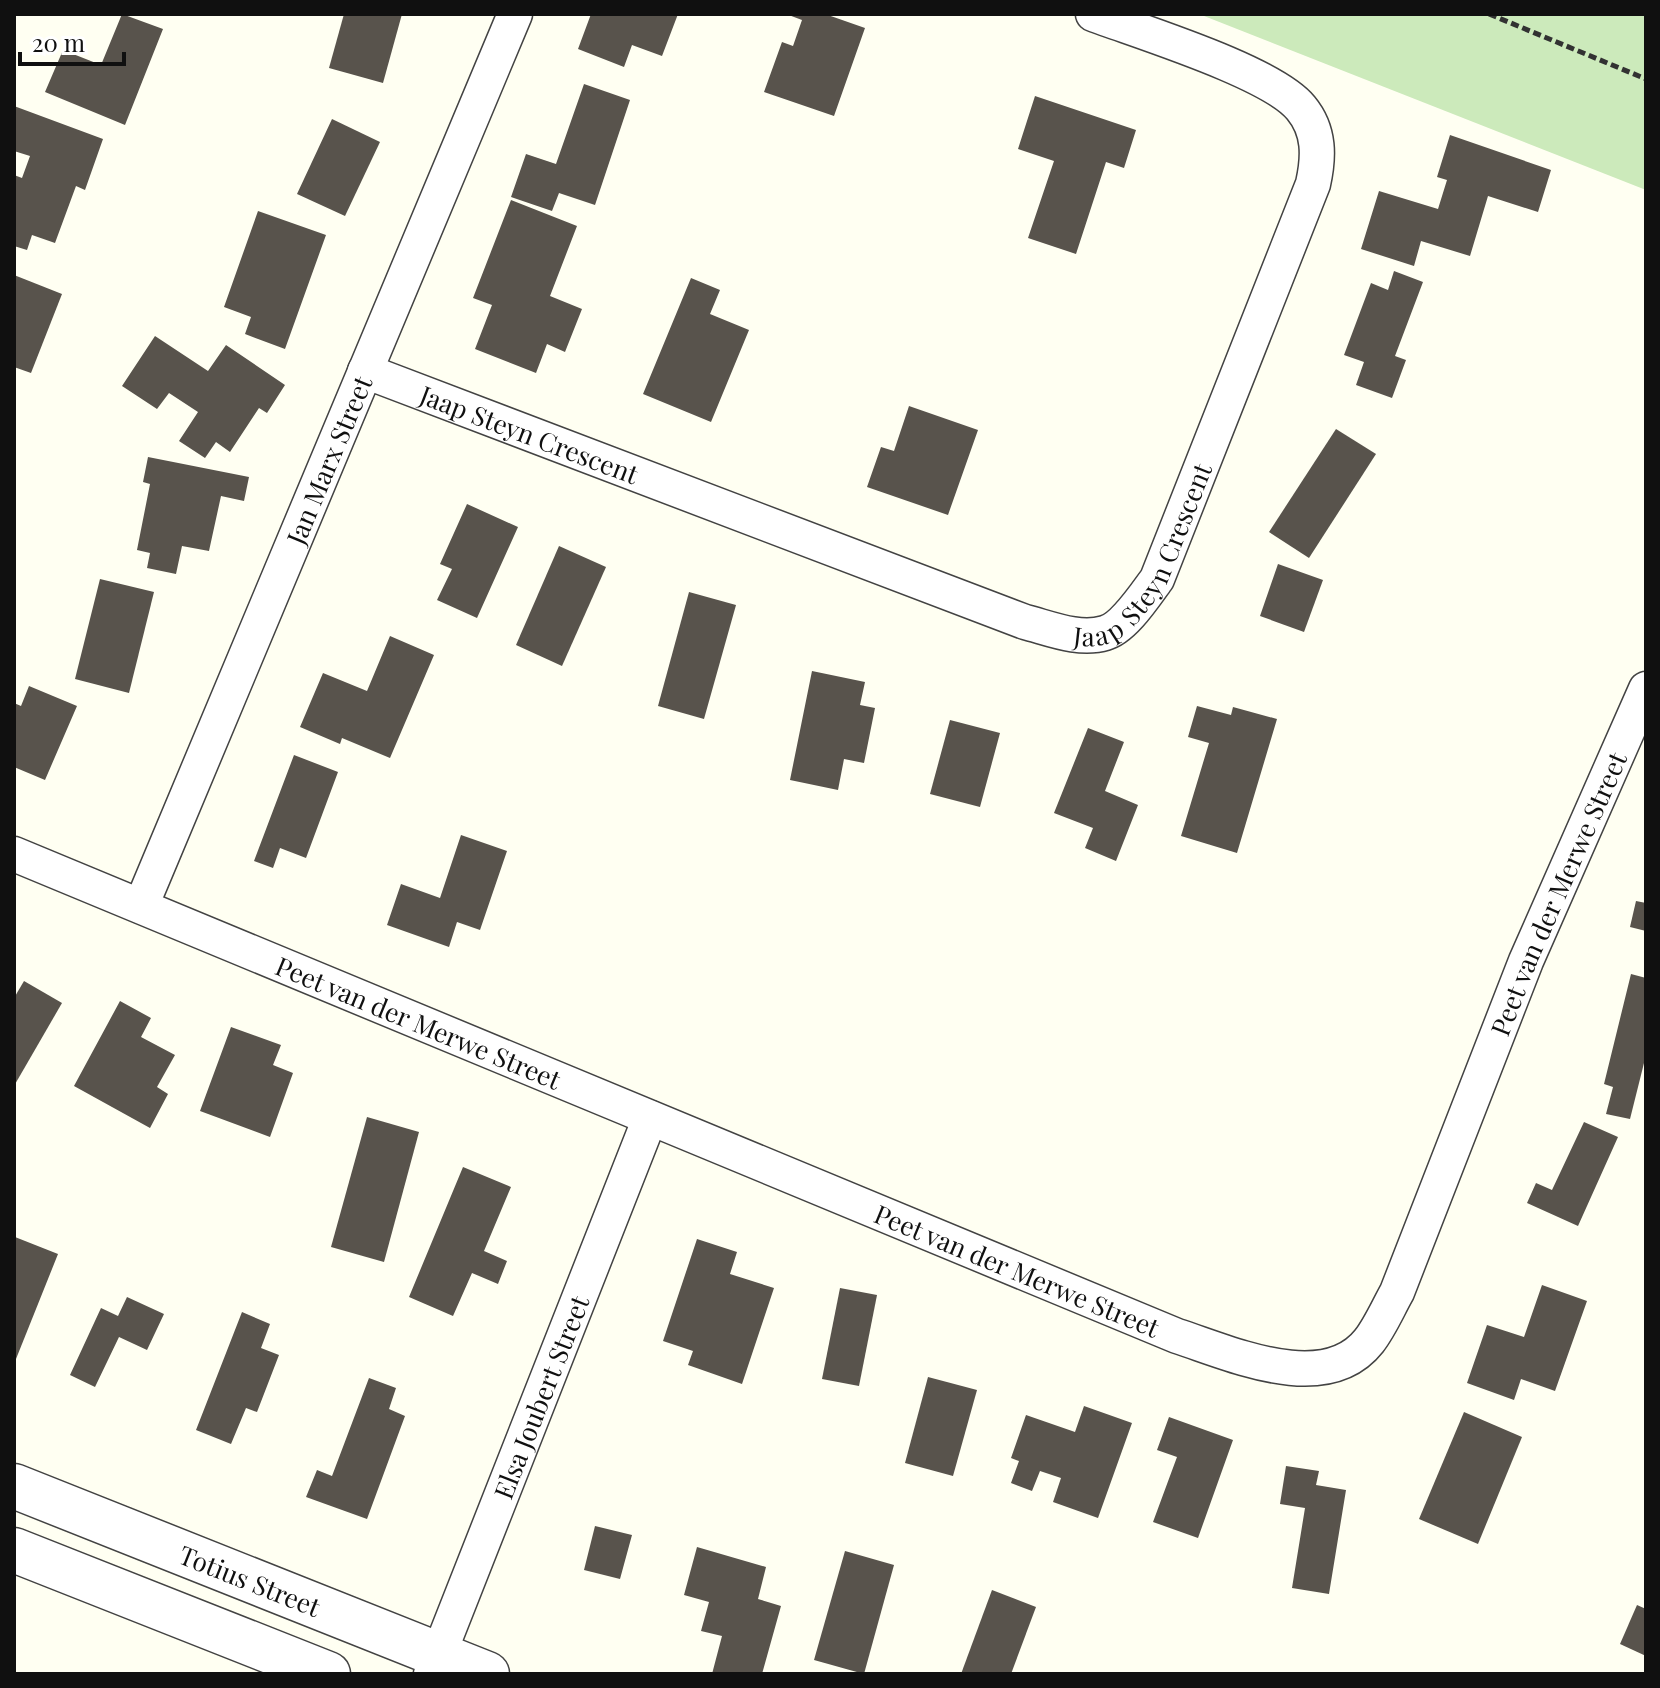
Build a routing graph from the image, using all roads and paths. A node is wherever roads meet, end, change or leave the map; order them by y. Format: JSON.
{"nodes":[{"id":1,"x":515,"y":14,"type":"edge"},
{"id":2,"x":1093,"y":14,"type":"edge"},
{"id":3,"x":1489,"y":14,"type":"edge"},
{"id":4,"x":1646,"y":79,"type":"edge"},
{"id":5,"x":365,"y":371,"type":"junction"},
{"id":6,"x":1646,"y":689,"type":"edge"},
{"id":7,"x":14,"y":854,"type":"edge"},
{"id":8,"x":141,"y":906,"type":"junction"},
{"id":9,"x":650,"y":1118,"type":"junction"},
{"id":10,"x":14,"y":1486,"type":"edge"},
{"id":11,"x":14,"y":1550,"type":"edge"},
{"id":12,"x":435,"y":1664,"type":"edge"},
{"id":13,"x":328,"y":1674,"type":"edge"},
{"id":14,"x":487,"y":1674,"type":"edge"}],
"edges":[{"from":1,"to":5,"type":"street","name":"Jan Marx Street"},
{"from":2,"to":5,"type":"street","name":"Jaap Steyn Crescent"},
{"from":3,"to":4,"type":"path"},
{"from":5,"to":8,"type":"street","name":"Jan Marx Street"},
{"from":6,"to":9,"type":"street","name":"Peet van der Merwe Street"},
{"from":7,"to":8,"type":"street","name":"Peet van der Merwe Street"},
{"from":8,"to":9,"type":"street","name":"Peet van der Merwe Street"},
{"from":9,"to":12,"type":"street","name":"Elsa Joubert Street"},
{"from":10,"to":12,"type":"street","name":"Totius Street"},
{"from":11,"to":13,"type":"street"},
{"from":12,"to":14,"type":"street","name":"Totius Street"}]}
